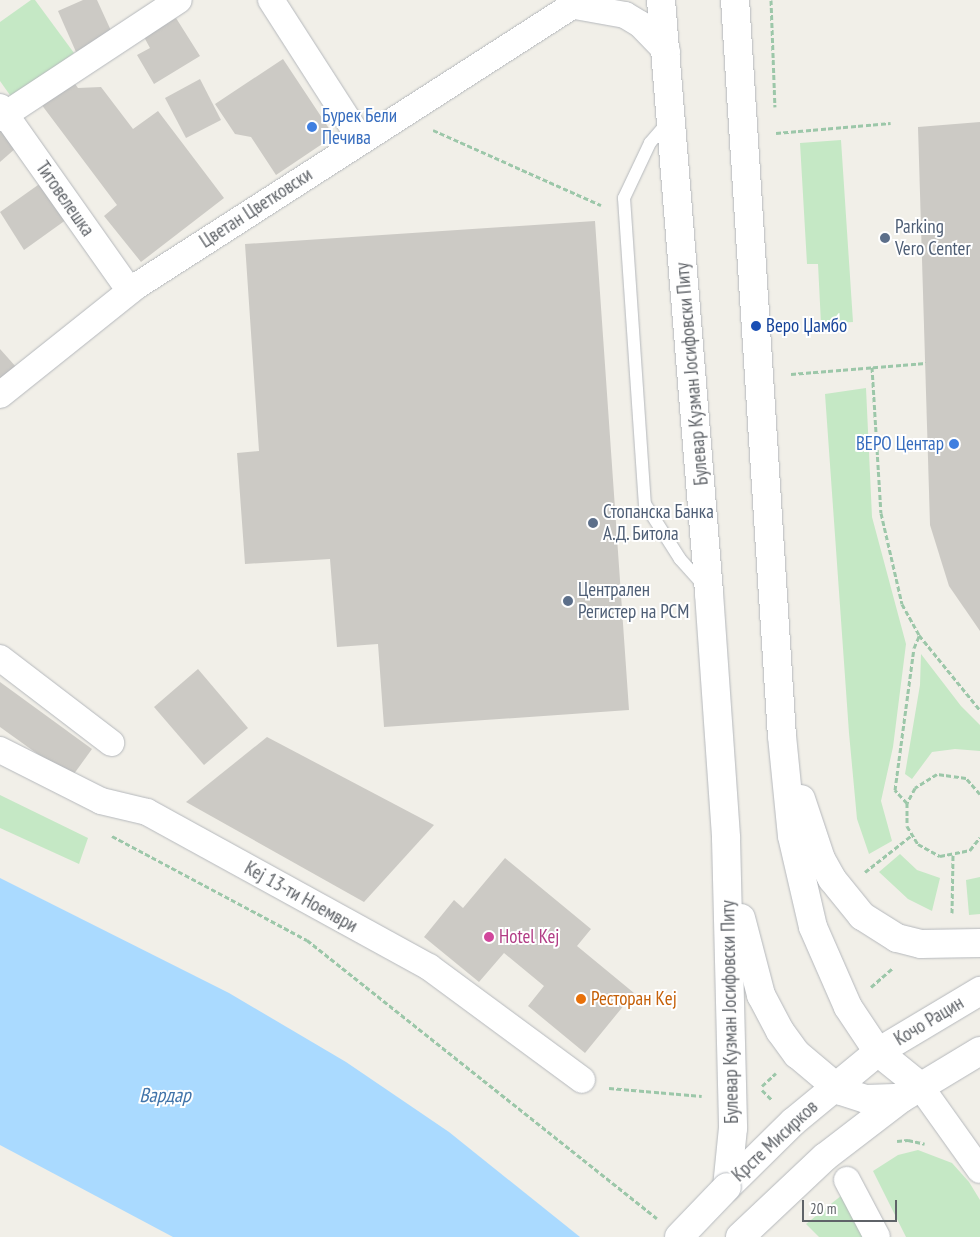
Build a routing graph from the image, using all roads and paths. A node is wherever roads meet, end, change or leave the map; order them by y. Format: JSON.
{"nodes":[{"id":1,"x":179,"y":0,"type":"edge"},
{"id":2,"x":271,"y":0,"type":"edge"},
{"id":3,"x":661,"y":0,"type":"edge"},
{"id":4,"x":735,"y":0,"type":"edge"},
{"id":5,"x":770,"y":0,"type":"edge"},
{"id":6,"x":578,"y":3,"type":"edge"},
{"id":7,"x":667,"y":52,"type":"junction"},
{"id":8,"x":2,"y":113,"type":"edge"},
{"id":9,"x":775,"y":114,"type":"dead end"},
{"id":10,"x":401,"y":116,"type":"junction"},
{"id":11,"x":672,"y":117,"type":"junction"},
{"id":12,"x":775,"y":123,"type":"dead end"},
{"id":13,"x":891,"y":123,"type":"dead end"},
{"id":14,"x":776,"y":133,"type":"junction"},
{"id":15,"x":361,"y":140,"type":"junction"},
{"id":16,"x":776,"y":142,"type":"dead end"},
{"id":17,"x":627,"y":222,"type":"junction"},
{"id":18,"x":130,"y":291,"type":"junction"},
{"id":19,"x":926,"y":363,"type":"dead end"},
{"id":20,"x":790,"y":364,"type":"dead end"},
{"id":21,"x":872,"y":367,"type":"junction"},
{"id":22,"x":791,"y":374,"type":"junction"},
{"id":23,"x":792,"y":383,"type":"dead end"},
{"id":24,"x":0,"y":395,"type":"edge"},
{"id":25,"x":709,"y":593,"type":"junction"},
{"id":26,"x":919,"y":635,"type":"junction"},
{"id":27,"x":0,"y":658,"type":"edge"},
{"id":28,"x":980,"y":710,"type":"edge"},
{"id":29,"x":782,"y":736,"type":"junction"},
{"id":30,"x":111,"y":743,"type":"dead end"},
{"id":31,"x":0,"y":750,"type":"edge"},
{"id":32,"x":980,"y":794,"type":"edge"},
{"id":33,"x":907,"y":803,"type":"junction"},
{"id":34,"x":104,"y":832,"type":"dead end"},
{"id":35,"x":912,"y":835,"type":"junction"},
{"id":36,"x":980,"y":837,"type":"edge"},
{"id":37,"x":726,"y":838,"type":"junction"},
{"id":38,"x":953,"y":854,"type":"junction"},
{"id":39,"x":857,"y":878,"type":"dead end"},
{"id":40,"x":951,"y":899,"type":"dead end"},
{"id":41,"x":980,"y":943,"type":"edge"},
{"id":42,"x":980,"y":991,"type":"edge"},
{"id":43,"x":980,"y":1050,"type":"edge"},
{"id":44,"x":878,"y":1052,"type":"junction"},
{"id":45,"x":582,"y":1080,"type":"joint"},
{"id":46,"x":845,"y":1092,"type":"junction"},
{"id":47,"x":911,"y":1092,"type":"junction"},
{"id":48,"x":710,"y":1096,"type":"dead end"},
{"id":49,"x":825,"y":1157,"type":"junction"},
{"id":50,"x":980,"y":1170,"type":"edge"},
{"id":51,"x":847,"y":1180,"type":"dead end"},
{"id":52,"x":727,"y":1187,"type":"junction"},
{"id":53,"x":748,"y":1228,"type":"edge"},
{"id":54,"x":670,"y":1229,"type":"edge"},
{"id":55,"x":877,"y":1237,"type":"edge"}],
"edges":[{"from":1,"to":8,"type":"street"},
{"from":2,"to":15,"type":"street"},
{"from":3,"to":7,"type":"street","name":"Булевар Кузман Јосифовски Питу"},
{"from":4,"to":29,"type":"street"},
{"from":5,"to":9,"type":"path"},
{"from":6,"to":7,"type":"street","name":"Цветан Цветковски"},
{"from":6,"to":10,"type":"street","name":"Цветан Цветковски"},
{"from":7,"to":11,"type":"street","name":"Булевар Кузман Јосифовски Питу"},
{"from":8,"to":18,"type":"street","name":"Титовелешка"},
{"from":10,"to":15,"type":"street","name":"Цветан Цветковски"},
{"from":10,"to":17,"type":"path"},
{"from":11,"to":17,"type":"lane"},
{"from":11,"to":25,"type":"street","name":"Булевар Кузман Јосифовски Питу"},
{"from":12,"to":14,"type":"path"},
{"from":13,"to":14,"type":"path"},
{"from":14,"to":16,"type":"path"},
{"from":15,"to":18,"type":"street","name":"Цветан Цветковски"},
{"from":17,"to":25,"type":"lane"},
{"from":18,"to":24,"type":"street","name":"Цветан Цветковски"},
{"from":19,"to":21,"type":"path"},
{"from":20,"to":22,"type":"path"},
{"from":21,"to":22,"type":"path"},
{"from":21,"to":26,"type":"path"},
{"from":22,"to":23,"type":"path"},
{"from":25,"to":37,"type":"street","name":"Булевар Кузман Јосифовски Питу"},
{"from":26,"to":28,"type":"path"},
{"from":26,"to":33,"type":"path"},
{"from":27,"to":30,"type":"street"},
{"from":29,"to":41,"type":"street"},
{"from":29,"to":44,"type":"street"},
{"from":31,"to":45,"type":"street","name":"Кеј 13-ти Ноември"},
{"from":32,"to":33,"type":"path"},
{"from":33,"to":35,"type":"path"},
{"from":34,"to":54,"type":"path"},
{"from":35,"to":38,"type":"path"},
{"from":35,"to":39,"type":"path"},
{"from":36,"to":38,"type":"path"},
{"from":37,"to":46,"type":"street","name":"Булевар Кузман Јосифовски Питу"},
{"from":37,"to":52,"type":"street","name":"Булевар Кузман Јосифовски Питу"},
{"from":38,"to":40,"type":"path"},
{"from":42,"to":44,"type":"street","name":"Кочо Рацин"},
{"from":43,"to":47,"type":"street"},
{"from":44,"to":46,"type":"street","name":"Крсте Мисирков"},
{"from":44,"to":47,"type":"street"},
{"from":45,"to":48,"type":"path"},
{"from":46,"to":47,"type":"street"},
{"from":46,"to":49,"type":"street"},
{"from":46,"to":52,"type":"street","name":"Крсте Мисирков"},
{"from":47,"to":49,"type":"street"},
{"from":47,"to":50,"type":"street"},
{"from":49,"to":53,"type":"street"},
{"from":51,"to":55,"type":"street"},
{"from":52,"to":54,"type":"street","name":"Крсте Мисирков","bridge":true}]}
